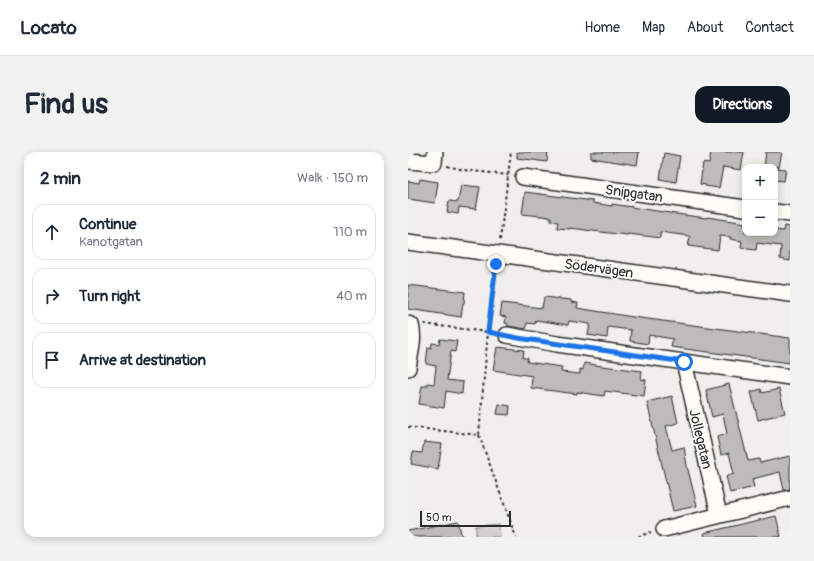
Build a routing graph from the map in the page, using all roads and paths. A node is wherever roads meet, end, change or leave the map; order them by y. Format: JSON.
{"nodes":[{"id":1,"x":511,"y":152,"type":"edge"},
{"id":2,"x":435,"y":158,"type":"edge"},
{"id":3,"x":408,"y":160,"type":"edge"},
{"id":4,"x":516,"y":176,"type":"junction"},
{"id":5,"x":742,"y":208,"type":"edge"},
{"id":6,"x":778,"y":212,"type":"edge"},
{"id":7,"x":790,"y":214,"type":"edge"},
{"id":8,"x":408,"y":242,"type":"edge"},
{"id":9,"x":498,"y":254,"type":"junction"},
{"id":10,"x":790,"y":294,"type":"edge"},
{"id":11,"x":409,"y":325,"type":"edge"},
{"id":12,"x":488,"y":332,"type":"junction"},
{"id":13,"x":507,"y":335,"type":"joint"},
{"id":14,"x":684,"y":362,"type":"junction"},
{"id":15,"x":408,"y":368,"type":"edge"},
{"id":16,"x":790,"y":377,"type":"edge"},
{"id":17,"x":408,"y":427,"type":"edge"},
{"id":18,"x":478,"y":435,"type":"junction"},
{"id":19,"x":790,"y":498,"type":"edge"},
{"id":20,"x":719,"y":515,"type":"junction"},
{"id":21,"x":664,"y":529,"type":"dead end"},
{"id":22,"x":516,"y":537,"type":"edge"}],
"edges":[{"from":1,"to":4,"type":"path"},
{"from":2,"to":3,"type":"street"},
{"from":2,"to":4,"type":"path"},
{"from":4,"to":5,"type":"street","name":"Snipgatan"},
{"from":4,"to":9,"type":"path"},
{"from":6,"to":7,"type":"street"},
{"from":8,"to":9,"type":"street","name":"Södervägen"},
{"from":9,"to":10,"type":"street","name":"Södervägen"},
{"from":9,"to":12,"type":"path"},
{"from":11,"to":12,"type":"path"},
{"from":11,"to":15,"type":"street"},
{"from":12,"to":13,"type":"path"},
{"from":12,"to":18,"type":"path"},
{"from":13,"to":14,"type":"street"},
{"from":14,"to":16,"type":"street"},
{"from":14,"to":20,"type":"street","name":"Jollegatan"},
{"from":17,"to":18,"type":"path"},
{"from":18,"to":22,"type":"path"},
{"from":19,"to":20,"type":"street"},
{"from":20,"to":21,"type":"street"}]}
